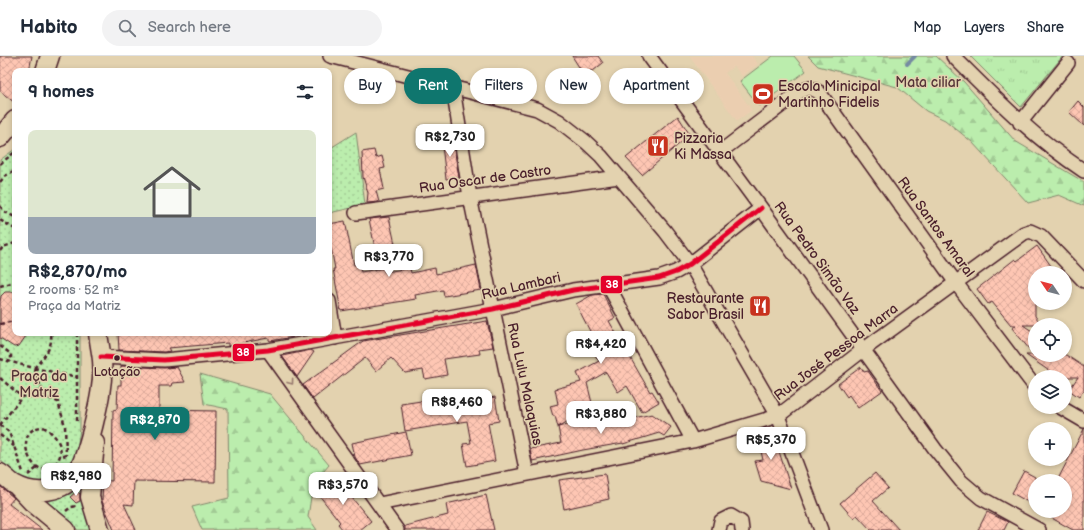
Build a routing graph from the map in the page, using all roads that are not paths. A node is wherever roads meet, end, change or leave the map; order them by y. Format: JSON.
{"nodes":[{"id":1,"x":50,"y":56,"type":"edge"},
{"id":2,"x":330,"y":56,"type":"edge"},
{"id":3,"x":649,"y":56,"type":"edge"},
{"id":4,"x":953,"y":56,"type":"edge"},
{"id":5,"x":1068,"y":63,"type":"dead end"},
{"id":6,"x":46,"y":68,"type":"edge"},
{"id":7,"x":50,"y":68,"type":"edge"},
{"id":8,"x":404,"y":75,"type":"edge"},
{"id":9,"x":462,"y":90,"type":"edge"},
{"id":10,"x":455,"y":104,"type":"edge"},
{"id":11,"x":1020,"y":123,"type":"junction"},
{"id":12,"x":12,"y":124,"type":"edge"},
{"id":13,"x":0,"y":138,"type":"edge"},
{"id":14,"x":12,"y":141,"type":"edge"},
{"id":15,"x":0,"y":146,"type":"edge"},
{"id":16,"x":720,"y":152,"type":"junction"},
{"id":17,"x":1084,"y":171,"type":"edge"},
{"id":18,"x":619,"y":177,"type":"junction"},
{"id":19,"x":470,"y":197,"type":"junction"},
{"id":20,"x":761,"y":208,"type":"junction"},
{"id":21,"x":356,"y":213,"type":"dead end"},
{"id":22,"x":690,"y":264,"type":"junction"},
{"id":23,"x":1084,"y":281,"type":"edge"},
{"id":24,"x":956,"y":282,"type":"junction"},
{"id":25,"x":608,"y":285,"type":"junction"},
{"id":26,"x":493,"y":309,"type":"junction"},
{"id":27,"x":332,"y":320,"type":"edge"},
{"id":28,"x":98,"y":336,"type":"edge"},
{"id":29,"x":335,"y":338,"type":"junction"},
{"id":30,"x":268,"y":350,"type":"junction"},
{"id":31,"x":863,"y":350,"type":"junction"},
{"id":32,"x":101,"y":357,"type":"junction"},
{"id":33,"x":1028,"y":379,"type":"edge"},
{"id":34,"x":96,"y":412,"type":"junction"},
{"id":35,"x":1072,"y":414,"type":"edge"},
{"id":36,"x":778,"y":416,"type":"junction"},
{"id":37,"x":1084,"y":421,"type":"edge"},
{"id":38,"x":693,"y":441,"type":"junction"},
{"id":39,"x":0,"y":473,"type":"edge"},
{"id":40,"x":527,"y":474,"type":"junction"},
{"id":41,"x":20,"y":481,"type":"junction"},
{"id":42,"x":379,"y":504,"type":"junction"},
{"id":43,"x":63,"y":523,"type":"edge"},
{"id":44,"x":100,"y":530,"type":"edge"},
{"id":45,"x":397,"y":530,"type":"edge"},
{"id":46,"x":719,"y":530,"type":"edge"},
{"id":47,"x":742,"y":530,"type":"edge"},
{"id":48,"x":821,"y":530,"type":"edge"},
{"id":49,"x":1039,"y":530,"type":"edge"}],
"edges":[{"from":1,"to":6,"type":"main road"},
{"from":1,"to":7,"type":"main road"},
{"from":2,"to":8,"type":"street"},
{"from":3,"to":16,"type":"street","name":"Rua Pedro Simão Vaz"},
{"from":4,"to":11,"type":"street"},
{"from":5,"to":11,"type":"street"},
{"from":9,"to":18,"type":"street"},
{"from":10,"to":19,"type":"street","name":"Rua Lulu Malaquias"},
{"from":11,"to":17,"type":"street"},
{"from":12,"to":13,"type":"main road"},
{"from":14,"to":15,"type":"main road"},
{"from":16,"to":20,"type":"street","name":"Rua Pedro Simão Vaz"},
{"from":16,"to":24,"type":"street","name":"Rua Santos Amaral"},
{"from":18,"to":19,"type":"street","name":"Rua Oscar de Castro"},
{"from":18,"to":22,"type":"street"},
{"from":19,"to":21,"type":"street","name":"Rua Oscar de Castro"},
{"from":19,"to":26,"type":"street","name":"Rua Lulu Malaquias"},
{"from":20,"to":22,"type":"street","name":"Rua Lambari"},
{"from":20,"to":31,"type":"street","name":"Rua Pedro Simão Vaz"},
{"from":22,"to":25,"type":"street","name":"Rua Lambari"},
{"from":22,"to":36,"type":"street"},
{"from":23,"to":24,"type":"street","name":"Rua José Pessoa Marra"},
{"from":24,"to":31,"type":"street","name":"Rua José Pessoa Marra"},
{"from":24,"to":33,"type":"street","name":"Rua Santos Amaral"},
{"from":25,"to":26,"type":"street","name":"Rua Lambari"},
{"from":25,"to":38,"type":"street"},
{"from":26,"to":29,"type":"street","name":"Rua Lambari"},
{"from":26,"to":40,"type":"street","name":"Rua Lulu Malaquias"},
{"from":27,"to":29,"type":"street"},
{"from":28,"to":32,"type":"main road"},
{"from":29,"to":30,"type":"street","name":"Rua Lambari"},
{"from":30,"to":32,"type":"street"},
{"from":30,"to":42,"type":"street","one_way":true},
{"from":31,"to":36,"type":"street","name":"Rua José Pessoa Marra"},
{"from":31,"to":49,"type":"street","name":"Rua Pedro Simão Vaz"},
{"from":32,"to":34,"type":"main road"},
{"from":34,"to":41,"type":"main road"},
{"from":34,"to":44,"type":"main road"},
{"from":35,"to":37,"type":"street"},
{"from":36,"to":38,"type":"street","name":"Rua José Pessoa Marra"},
{"from":36,"to":48,"type":"street"},
{"from":38,"to":40,"type":"street","name":"Rua José Pessoa Marra"},
{"from":39,"to":41,"type":"main road"},
{"from":40,"to":42,"type":"street","name":"Rua José Pessoa Marra"},
{"from":41,"to":43,"type":"main road"},
{"from":42,"to":45,"type":"street"},
{"from":46,"to":47,"type":"street"}]}
